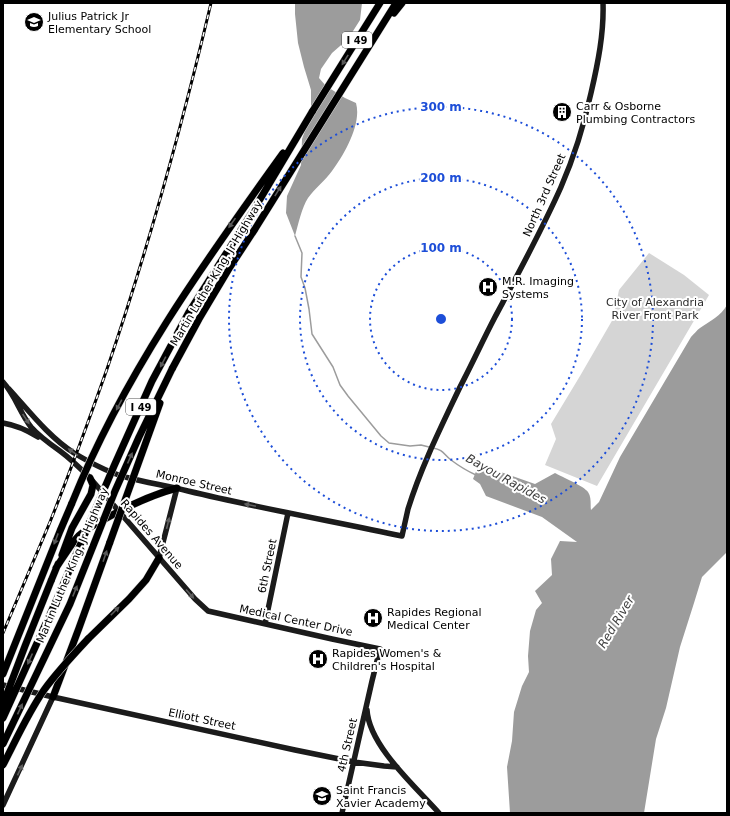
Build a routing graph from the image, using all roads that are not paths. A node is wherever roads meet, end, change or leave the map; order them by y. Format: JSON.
{"nodes":[{"id":1,"x":380,"y":3,"type":"edge"},
{"id":2,"x":396,"y":3,"type":"edge"},
{"id":3,"x":402,"y":3,"type":"edge"},
{"id":4,"x":603,"y":3,"type":"edge"},
{"id":5,"x":373,"y":40,"type":"junction"},
{"id":6,"x":312,"y":112,"type":"junction"},
{"id":7,"x":172,"y":369,"type":"junction"},
{"id":8,"x":3,"y":382,"type":"edge"},
{"id":9,"x":9,"y":389,"type":"junction"},
{"id":10,"x":3,"y":423,"type":"edge"},
{"id":11,"x":49,"y":443,"type":"junction"},
{"id":12,"x":90,"y":478,"type":"junction"},
{"id":13,"x":177,"y":488,"type":"junction"},
{"id":14,"x":118,"y":511,"type":"junction"},
{"id":15,"x":288,"y":513,"type":"junction"},
{"id":16,"x":402,"y":536,"type":"joint"},
{"id":17,"x":159,"y":558,"type":"junction"},
{"id":18,"x":56,"y":568,"type":"junction"},
{"id":19,"x":208,"y":611,"type":"joint"},
{"id":20,"x":265,"y":624,"type":"junction"},
{"id":21,"x":380,"y":649,"type":"joint"},
{"id":22,"x":3,"y":674,"type":"edge"},
{"id":23,"x":3,"y":685,"type":"edge"},
{"id":24,"x":53,"y":697,"type":"junction"},
{"id":25,"x":3,"y":704,"type":"edge"},
{"id":26,"x":367,"y":706,"type":"junction"},
{"id":27,"x":3,"y":718,"type":"edge"},
{"id":28,"x":3,"y":744,"type":"edge"},
{"id":29,"x":354,"y":762,"type":"junction"},
{"id":30,"x":3,"y":765,"type":"edge"},
{"id":31,"x":397,"y":767,"type":"junction"},
{"id":32,"x":3,"y":805,"type":"edge"},
{"id":33,"x":342,"y":813,"type":"edge"},
{"id":34,"x":439,"y":813,"type":"edge"}],
"edges":[{"from":1,"to":6,"type":"highway","name":"Martin Luther King, Jr Highway","number":"I 49","one_way":true},
{"from":2,"to":5,"type":"highway","name":"Martin Luther King, Jr Highway","number":"I 49"},
{"from":3,"to":5,"type":"highway"},
{"from":4,"to":16,"type":"main road","name":"North 3rd Street"},
{"from":7,"to":5,"type":"highway","name":"Martin Luther King, Jr Highway","number":"I 49","one_way":true},
{"from":6,"to":22,"type":"highway","one_way":true,"bridge":true},
{"from":6,"to":27,"type":"highway","name":"Martin Luther King, Jr Highway","number":"I 49","one_way":true,"bridge":true},
{"from":24,"to":7,"type":"highway","one_way":true,"bridge":true},
{"from":28,"to":7,"type":"highway","name":"Martin Luther King, Jr Highway","number":"I 49","one_way":true,"bridge":true},
{"from":8,"to":9,"type":"main road","name":"Rapides Avenue"},
{"from":9,"to":11,"type":"main road","name":"Rapides Avenue","one_way":true},
{"from":13,"to":9,"type":"main road","name":"Monroe Street","one_way":true},
{"from":10,"to":11,"type":"main road"},
{"from":11,"to":12,"type":"main road","name":"Rapides Avenue"},
{"from":12,"to":14,"type":"main road","name":"Rapides Avenue"},
{"from":12,"to":18,"type":"highway"},
{"from":13,"to":14,"type":"highway"},
{"from":15,"to":13,"type":"main road","name":"Monroe Street","one_way":true},
{"from":17,"to":13,"type":"main road","one_way":true},
{"from":14,"to":17,"type":"main road","name":"Rapides Avenue"},
{"from":14,"to":18,"type":"highway"},
{"from":15,"to":16,"type":"main road","name":"Monroe Street"},
{"from":15,"to":20,"type":"main road","name":"6th Street"},
{"from":17,"to":19,"type":"main road","name":"Rapides Avenue","one_way":true},
{"from":30,"to":17,"type":"highway","one_way":true,"bridge":true},
{"from":18,"to":25,"type":"highway","bridge":true},
{"from":19,"to":20,"type":"main road","name":"Medical Center Drive"},
{"from":20,"to":21,"type":"main road","name":"Medical Center Drive"},
{"from":21,"to":26,"type":"main road","name":"4th Street"},
{"from":23,"to":24,"type":"main road","name":"Elliott Street"},
{"from":24,"to":29,"type":"main road","name":"Elliott Street"},
{"from":32,"to":24,"type":"main road","one_way":true},
{"from":26,"to":29,"type":"main road","name":"4th Street"},
{"from":26,"to":31,"type":"main road"},
{"from":29,"to":31,"type":"main road","name":"Elliott Street"},
{"from":29,"to":33,"type":"main road","name":"4th Street"},
{"from":31,"to":34,"type":"main road"}]}
